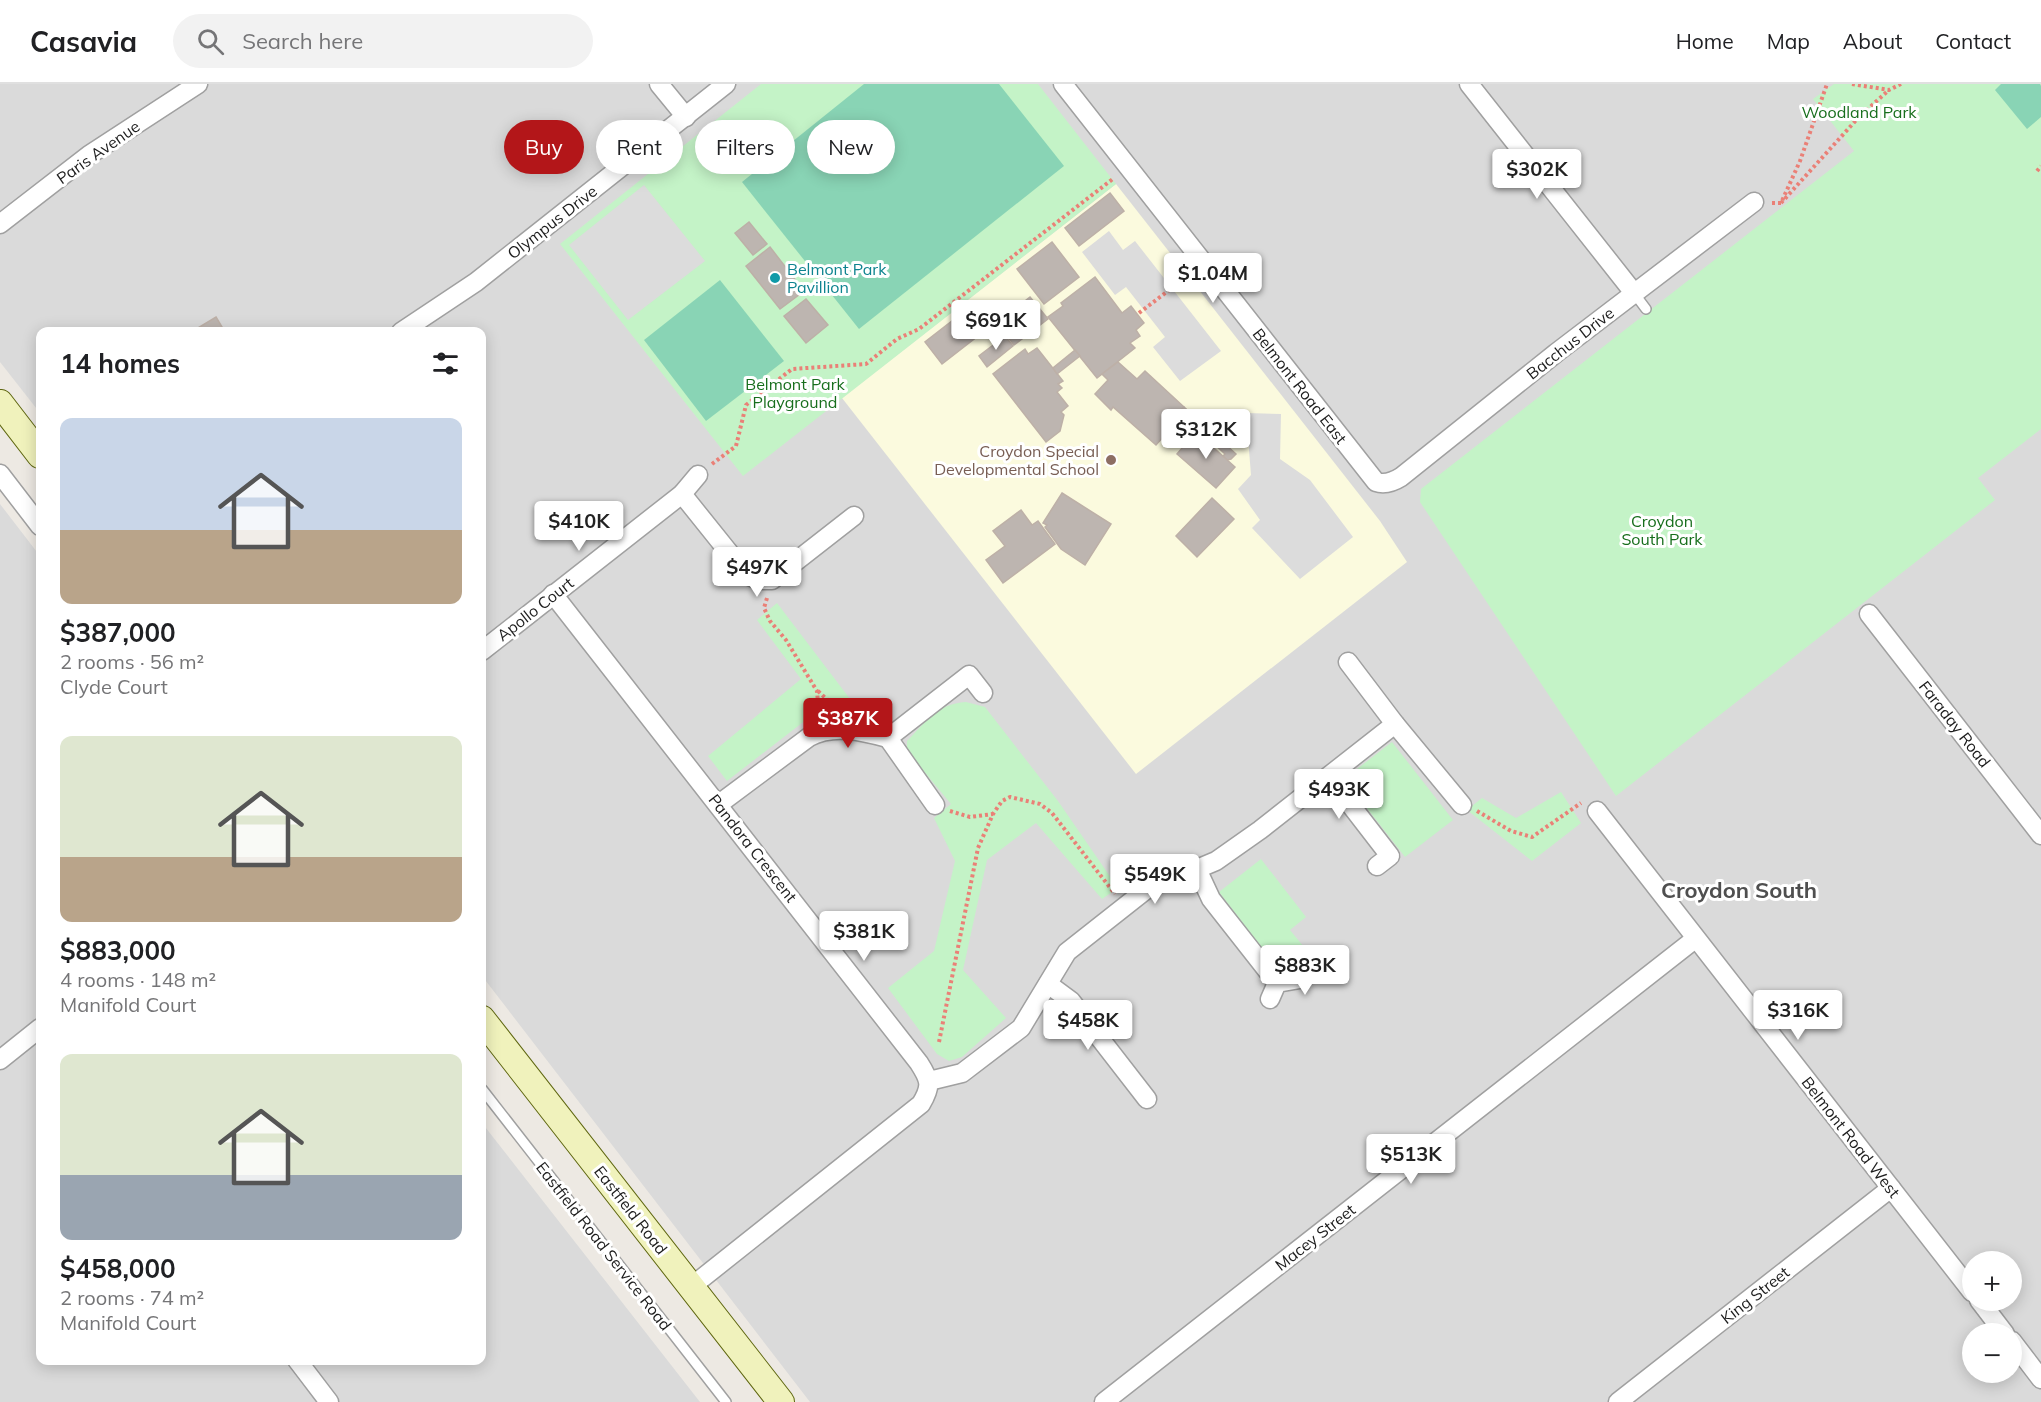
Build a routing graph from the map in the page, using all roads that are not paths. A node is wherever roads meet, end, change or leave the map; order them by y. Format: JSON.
{"nodes":[{"id":1,"x":198,"y":84,"type":"edge"},
{"id":2,"x":659,"y":84,"type":"edge"},
{"id":3,"x":726,"y":84,"type":"edge"},
{"id":4,"x":1062,"y":84,"type":"edge"},
{"id":5,"x":1469,"y":84,"type":"edge"},
{"id":6,"x":686,"y":117,"type":"junction"},
{"id":7,"x":1754,"y":202,"type":"road end"},
{"id":8,"x":0,"y":224,"type":"edge"},
{"id":9,"x":1634,"y":294,"type":"junction"},
{"id":10,"x":1646,"y":309,"type":"dead end"},
{"id":11,"x":408,"y":327,"type":"edge"},
{"id":12,"x":0,"y":403,"type":"edge"},
{"id":13,"x":36,"y":450,"type":"edge"},
{"id":14,"x":0,"y":474,"type":"edge"},
{"id":15,"x":698,"y":475,"type":"road end"},
{"id":16,"x":1385,"y":484,"type":"joint"},
{"id":17,"x":682,"y":494,"type":"junction"},
{"id":18,"x":854,"y":516,"type":"dead end"},
{"id":19,"x":36,"y":521,"type":"edge"},
{"id":20,"x":553,"y":594,"type":"junction"},
{"id":21,"x":1869,"y":614,"type":"dead end"},
{"id":22,"x":486,"y":648,"type":"edge"},
{"id":23,"x":1348,"y":662,"type":"dead end"},
{"id":24,"x":983,"y":693,"type":"dead end"},
{"id":25,"x":1395,"y":724,"type":"junction"},
{"id":26,"x":888,"y":738,"type":"junction"},
{"id":27,"x":1329,"y":777,"type":"junction"},
{"id":28,"x":719,"y":804,"type":"junction"},
{"id":29,"x":1462,"y":805,"type":"road end"},
{"id":30,"x":1592,"y":805,"type":"road end"},
{"id":31,"x":935,"y":808,"type":"road end"},
{"id":32,"x":2041,"y":835,"type":"edge"},
{"id":33,"x":1377,"y":866,"type":"dead end"},
{"id":34,"x":1197,"y":869,"type":"junction"},
{"id":35,"x":1695,"y":939,"type":"junction"},
{"id":36,"x":1315,"y":968,"type":"dead end"},
{"id":37,"x":1048,"y":984,"type":"junction"},
{"id":38,"x":486,"y":1023,"type":"edge"},
{"id":39,"x":36,"y":1032,"type":"edge"},
{"id":40,"x":0,"y":1060,"type":"edge"},
{"id":41,"x":929,"y":1081,"type":"junction"},
{"id":42,"x":486,"y":1094,"type":"edge"},
{"id":43,"x":1147,"y":1099,"type":"dead end"},
{"id":44,"x":1892,"y":1188,"type":"junction"},
{"id":45,"x":1962,"y":1279,"type":"edge"},
{"id":46,"x":691,"y":1287,"type":"junction"},
{"id":47,"x":1987,"y":1311,"type":"edge"},
{"id":48,"x":1997,"y":1323,"type":"edge"},
{"id":49,"x":2022,"y":1354,"type":"edge"},
{"id":50,"x":301,"y":1365,"type":"edge"},
{"id":51,"x":2041,"y":1379,"type":"edge"},
{"id":52,"x":329,"y":1402,"type":"edge"},
{"id":53,"x":726,"y":1402,"type":"edge"},
{"id":54,"x":781,"y":1402,"type":"edge"},
{"id":55,"x":1104,"y":1402,"type":"edge"},
{"id":56,"x":1618,"y":1402,"type":"edge"}],
"edges":[{"from":1,"to":8,"type":"street","name":"Paris Avenue"},
{"from":2,"to":6,"type":"street"},
{"from":3,"to":6,"type":"street","name":"Olympus Drive"},
{"from":4,"to":16,"type":"street","name":"Belmont Road East"},
{"from":5,"to":9,"type":"street"},
{"from":6,"to":11,"type":"street","name":"Olympus Drive"},
{"from":7,"to":9,"type":"street","name":"Bacchus Drive"},
{"from":9,"to":10,"type":"lane"},
{"from":9,"to":16,"type":"street","name":"Bacchus Drive"},
{"from":12,"to":13,"type":"main road"},
{"from":14,"to":19,"type":"street"},
{"from":15,"to":17,"type":"street","name":"Apollo Court"},
{"from":17,"to":18,"type":"street"},
{"from":17,"to":20,"type":"street","name":"Apollo Court"},
{"from":20,"to":22,"type":"street","name":"Apollo Court"},
{"from":20,"to":28,"type":"street","name":"Pandora Crescent"},
{"from":21,"to":32,"type":"street","name":"Faraday Road"},
{"from":23,"to":25,"type":"street"},
{"from":24,"to":26,"type":"street"},
{"from":25,"to":27,"type":"street"},
{"from":25,"to":29,"type":"street"},
{"from":26,"to":28,"type":"street"},
{"from":26,"to":31,"type":"street"},
{"from":27,"to":33,"type":"street"},
{"from":27,"to":34,"type":"street"},
{"from":28,"to":41,"type":"street","name":"Pandora Crescent"},
{"from":30,"to":35,"type":"street","name":"Belmont Road West"},
{"from":34,"to":36,"type":"street"},
{"from":34,"to":37,"type":"street"},
{"from":35,"to":44,"type":"street","name":"Belmont Road West"},
{"from":35,"to":55,"type":"street","name":"Macey Street"},
{"from":37,"to":41,"type":"street"},
{"from":37,"to":43,"type":"street"},
{"from":38,"to":46,"type":"main road","name":"Eastfield Road"},
{"from":39,"to":40,"type":"street"},
{"from":41,"to":46,"type":"street"},
{"from":42,"to":53,"type":"lane","name":"Eastfield Road Service Road"},
{"from":44,"to":45,"type":"street","name":"Belmont Road West"},
{"from":44,"to":56,"type":"street","name":"King Street"},
{"from":46,"to":54,"type":"main road","name":"Eastfield Road"},
{"from":47,"to":48,"type":"street"},
{"from":49,"to":51,"type":"street"},
{"from":50,"to":52,"type":"street"}]}
